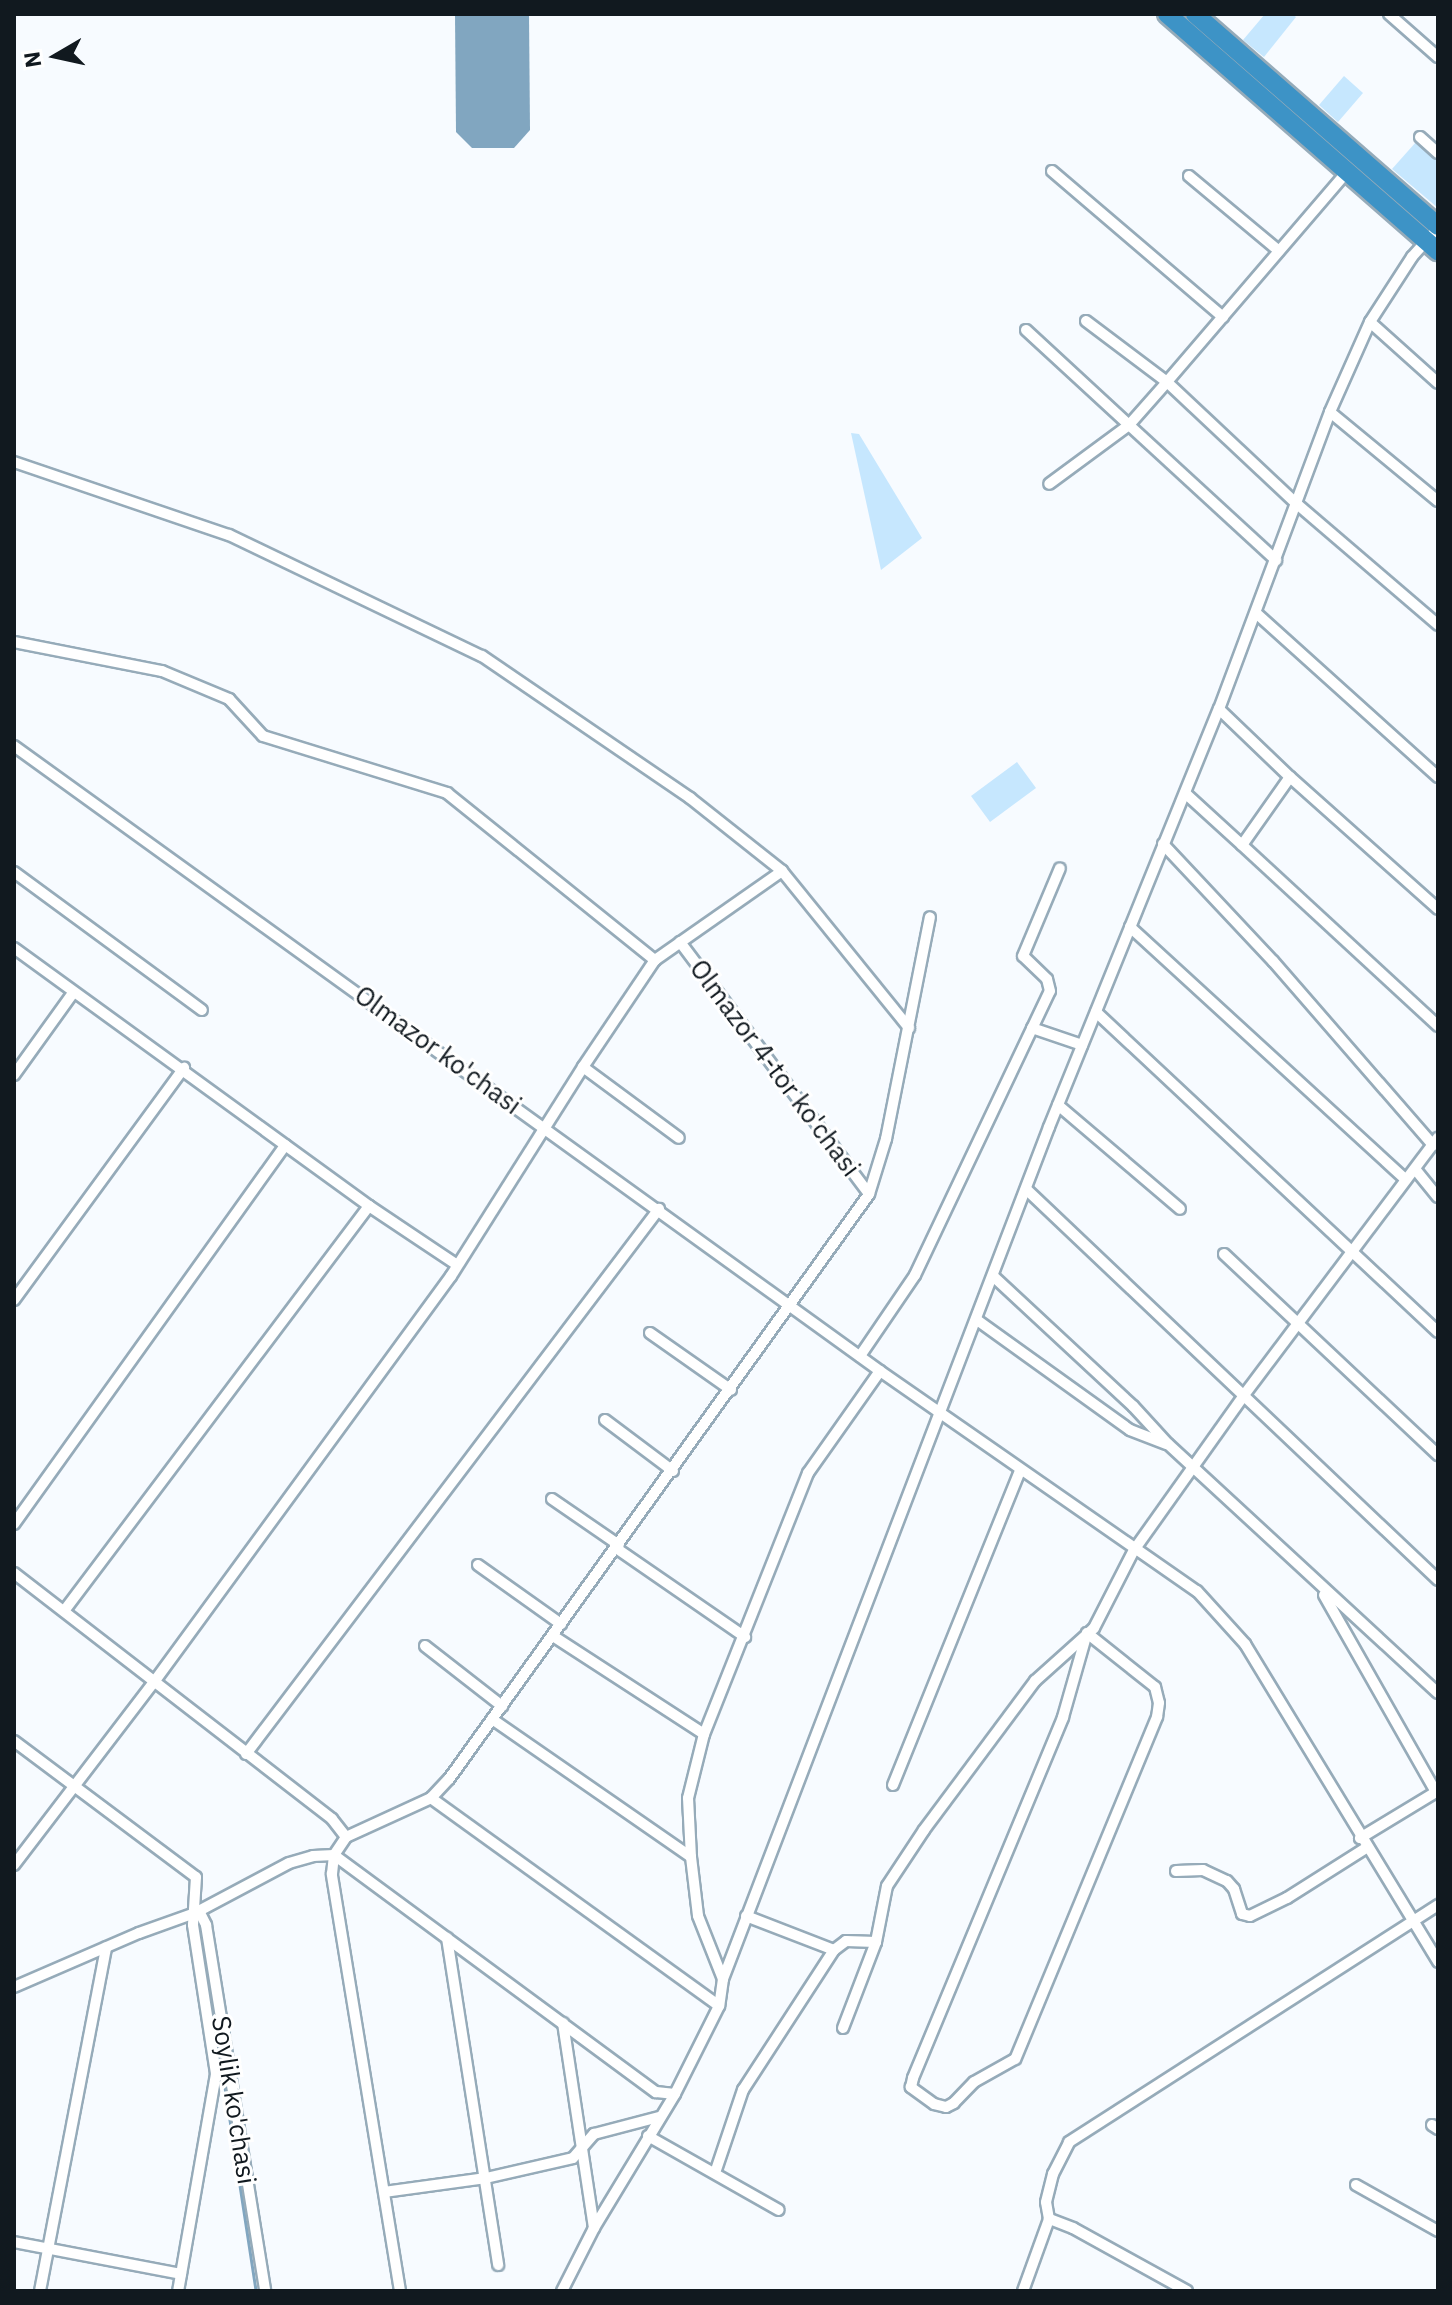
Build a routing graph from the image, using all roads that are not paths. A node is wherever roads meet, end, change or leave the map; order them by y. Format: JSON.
{"nodes":[{"id":1,"x":1167,"y":14,"type":"edge"},
{"id":2,"x":1195,"y":14,"type":"edge"},
{"id":3,"x":1389,"y":14,"type":"edge"},
{"id":4,"x":1438,"y":57,"type":"edge"},
{"id":5,"x":1420,"y":137,"type":"dead end"},
{"id":6,"x":1438,"y":153,"type":"edge"},
{"id":7,"x":1052,"y":171,"type":"dead end"},
{"id":8,"x":1346,"y":173,"type":"junction"},
{"id":9,"x":1189,"y":176,"type":"dead end"},
{"id":10,"x":1435,"y":236,"type":"edge"},
{"id":11,"x":1279,"y":251,"type":"junction"},
{"id":12,"x":1223,"y":317,"type":"junction"},
{"id":13,"x":1086,"y":321,"type":"dead end"},
{"id":14,"x":1370,"y":322,"type":"junction"},
{"id":15,"x":1026,"y":330,"type":"dead end"},
{"id":16,"x":1167,"y":382,"type":"junction"},
{"id":17,"x":1438,"y":383,"type":"edge"},
{"id":18,"x":1330,"y":412,"type":"junction"},
{"id":19,"x":1129,"y":425,"type":"junction"},
{"id":20,"x":14,"y":462,"type":"edge"},
{"id":21,"x":1049,"y":484,"type":"dead end"},
{"id":22,"x":1438,"y":501,"type":"edge"},
{"id":23,"x":1297,"y":504,"type":"junction"},
{"id":24,"x":1276,"y":560,"type":"junction"},
{"id":25,"x":1256,"y":613,"type":"junction"},
{"id":26,"x":1438,"y":625,"type":"edge"},
{"id":27,"x":14,"y":642,"type":"edge"},
{"id":28,"x":1219,"y":709,"type":"junction"},
{"id":29,"x":14,"y":746,"type":"edge"},
{"id":30,"x":1290,"y":777,"type":"junction"},
{"id":31,"x":1438,"y":777,"type":"edge"},
{"id":32,"x":1185,"y":793,"type":"junction"},
{"id":33,"x":1163,"y":844,"type":"junction"},
{"id":34,"x":1242,"y":845,"type":"junction"},
{"id":35,"x":1060,"y":868,"type":"dead end"},
{"id":36,"x":782,"y":871,"type":"junction"},
{"id":37,"x":14,"y":872,"type":"edge"},
{"id":38,"x":1438,"y":909,"type":"edge"},
{"id":39,"x":930,"y":917,"type":"dead end"},
{"id":40,"x":1130,"y":927,"type":"junction"},
{"id":41,"x":680,"y":942,"type":"junction"},
{"id":42,"x":14,"y":948,"type":"edge"},
{"id":43,"x":655,"y":960,"type":"junction"},
{"id":44,"x":73,"y":993,"type":"junction"},
{"id":45,"x":202,"y":1010,"type":"dead end"},
{"id":46,"x":1096,"y":1012,"type":"junction"},
{"id":47,"x":1438,"y":1026,"type":"edge"},
{"id":48,"x":909,"y":1028,"type":"junction"},
{"id":49,"x":1032,"y":1028,"type":"junction"},
{"id":50,"x":1082,"y":1045,"type":"junction"},
{"id":51,"x":583,"y":1067,"type":"junction"},
{"id":52,"x":184,"y":1068,"type":"junction"},
{"id":53,"x":14,"y":1075,"type":"edge"},
{"id":54,"x":1058,"y":1105,"type":"junction"},
{"id":55,"x":544,"y":1127,"type":"junction"},
{"id":56,"x":679,"y":1138,"type":"dead end"},
{"id":57,"x":1435,"y":1141,"type":"edge"},
{"id":58,"x":285,"y":1145,"type":"junction"},
{"id":59,"x":1415,"y":1169,"type":"junction"},
{"id":60,"x":1406,"y":1180,"type":"junction"},
{"id":61,"x":1026,"y":1189,"type":"junction"},
{"id":62,"x":869,"y":1194,"type":"junction"},
{"id":63,"x":1438,"y":1197,"type":"edge"},
{"id":64,"x":369,"y":1206,"type":"junction"},
{"id":65,"x":659,"y":1209,"type":"junction"},
{"id":66,"x":1180,"y":1209,"type":"dead end"},
{"id":67,"x":1352,"y":1252,"type":"junction"},
{"id":68,"x":1224,"y":1254,"type":"dead end"},
{"id":69,"x":457,"y":1265,"type":"junction"},
{"id":70,"x":993,"y":1276,"type":"junction"},
{"id":71,"x":14,"y":1300,"type":"edge"},
{"id":72,"x":793,"y":1305,"type":"junction"},
{"id":73,"x":977,"y":1320,"type":"junction"},
{"id":74,"x":1298,"y":1324,"type":"junction"},
{"id":75,"x":1438,"y":1332,"type":"edge"},
{"id":76,"x":650,"y":1333,"type":"dead end"},
{"id":77,"x":860,"y":1356,"type":"junction"},
{"id":78,"x":880,"y":1371,"type":"junction"},
{"id":79,"x":731,"y":1390,"type":"junction"},
{"id":80,"x":1244,"y":1395,"type":"junction"},
{"id":81,"x":941,"y":1416,"type":"junction"},
{"id":82,"x":605,"y":1420,"type":"dead end"},
{"id":83,"x":1168,"y":1444,"type":"junction"},
{"id":84,"x":1438,"y":1455,"type":"edge"},
{"id":85,"x":1193,"y":1467,"type":"junction"},
{"id":86,"x":1020,"y":1470,"type":"junction"},
{"id":87,"x":673,"y":1471,"type":"junction"},
{"id":88,"x":552,"y":1499,"type":"dead end"},
{"id":89,"x":14,"y":1524,"type":"edge"},
{"id":90,"x":618,"y":1546,"type":"junction"},
{"id":91,"x":1134,"y":1550,"type":"junction"},
{"id":92,"x":478,"y":1565,"type":"dead end"},
{"id":93,"x":14,"y":1573,"type":"edge"},
{"id":94,"x":1438,"y":1580,"type":"edge"},
{"id":95,"x":1320,"y":1586,"type":"junction"},
{"id":96,"x":64,"y":1611,"type":"junction"},
{"id":97,"x":561,"y":1624,"type":"junction"},
{"id":98,"x":1087,"y":1633,"type":"junction"},
{"id":99,"x":553,"y":1636,"type":"junction"},
{"id":100,"x":745,"y":1637,"type":"junction"},
{"id":101,"x":425,"y":1646,"type":"dead end"},
{"id":102,"x":154,"y":1682,"type":"junction"},
{"id":103,"x":1438,"y":1693,"type":"edge"},
{"id":104,"x":502,"y":1706,"type":"junction"},
{"id":105,"x":492,"y":1719,"type":"junction"},
{"id":106,"x":704,"y":1734,"type":"junction"},
{"id":107,"x":14,"y":1741,"type":"edge"},
{"id":108,"x":246,"y":1754,"type":"junction"},
{"id":109,"x":893,"y":1785,"type":"dead end"},
{"id":110,"x":75,"y":1787,"type":"junction"},
{"id":111,"x":1437,"y":1792,"type":"edge"},
{"id":112,"x":431,"y":1798,"type":"junction"},
{"id":113,"x":346,"y":1837,"type":"junction"},
{"id":114,"x":1363,"y":1843,"type":"junction"},
{"id":115,"x":334,"y":1855,"type":"junction"},
{"id":116,"x":691,"y":1857,"type":"junction"},
{"id":117,"x":14,"y":1865,"type":"edge"},
{"id":118,"x":1176,"y":1871,"type":"dead end"},
{"id":119,"x":1438,"y":1905,"type":"edge"},
{"id":120,"x":197,"y":1912,"type":"junction"},
{"id":121,"x":746,"y":1916,"type":"junction"},
{"id":122,"x":1410,"y":1921,"type":"junction"},
{"id":123,"x":447,"y":1938,"type":"junction"},
{"id":124,"x":876,"y":1942,"type":"junction"},
{"id":125,"x":106,"y":1947,"type":"junction"},
{"id":126,"x":834,"y":1950,"type":"junction"},
{"id":127,"x":1438,"y":1962,"type":"edge"},
{"id":128,"x":723,"y":1979,"type":"junction"},
{"id":129,"x":14,"y":1987,"type":"edge"},
{"id":130,"x":719,"y":2006,"type":"junction"},
{"id":131,"x":563,"y":2023,"type":"junction"},
{"id":132,"x":843,"y":2028,"type":"dead end"},
{"id":133,"x":229,"y":2072,"type":"junction"},
{"id":134,"x":216,"y":2074,"type":"junction"},
{"id":135,"x":675,"y":2094,"type":"junction"},
{"id":136,"x":659,"y":2117,"type":"junction"},
{"id":137,"x":648,"y":2136,"type":"junction"},
{"id":138,"x":580,"y":2150,"type":"junction"},
{"id":139,"x":715,"y":2173,"type":"junction"},
{"id":140,"x":486,"y":2178,"type":"junction"},
{"id":141,"x":1356,"y":2185,"type":"dead end"},
{"id":142,"x":384,"y":2192,"type":"junction"},
{"id":143,"x":779,"y":2210,"type":"dead end"},
{"id":144,"x":1049,"y":2219,"type":"junction"},
{"id":145,"x":594,"y":2228,"type":"junction"},
{"id":146,"x":1438,"y":2231,"type":"edge"},
{"id":147,"x":14,"y":2242,"type":"edge"},
{"id":148,"x":48,"y":2249,"type":"junction"},
{"id":149,"x":498,"y":2265,"type":"dead end"},
{"id":150,"x":181,"y":2274,"type":"junction"},
{"id":151,"x":40,"y":2291,"type":"edge"},
{"id":152,"x":178,"y":2291,"type":"edge"},
{"id":153,"x":265,"y":2291,"type":"edge"},
{"id":154,"x":400,"y":2291,"type":"edge"},
{"id":155,"x":562,"y":2291,"type":"edge"},
{"id":156,"x":1023,"y":2291,"type":"edge"},
{"id":157,"x":1187,"y":2291,"type":"edge"}],
"edges":[{"from":1,"to":8,"type":"highway"},
{"from":2,"to":10,"type":"highway"},
{"from":3,"to":4,"type":"street"},
{"from":5,"to":6,"type":"street"},
{"from":7,"to":12,"type":"street"},
{"from":8,"to":10,"type":"highway"},
{"from":8,"to":11,"type":"street"},
{"from":9,"to":11,"type":"street"},
{"from":10,"to":14,"type":"street"},
{"from":11,"to":12,"type":"street"},
{"from":12,"to":16,"type":"street"},
{"from":13,"to":16,"type":"street"},
{"from":14,"to":17,"type":"street"},
{"from":14,"to":18,"type":"street"},
{"from":15,"to":19,"type":"street"},
{"from":16,"to":19,"type":"street"},
{"from":16,"to":23,"type":"street"},
{"from":18,"to":22,"type":"street"},
{"from":18,"to":23,"type":"street"},
{"from":19,"to":21,"type":"street"},
{"from":19,"to":24,"type":"street"},
{"from":20,"to":36,"type":"street"},
{"from":23,"to":24,"type":"street"},
{"from":23,"to":26,"type":"street"},
{"from":24,"to":25,"type":"street"},
{"from":25,"to":28,"type":"street"},
{"from":25,"to":31,"type":"street"},
{"from":27,"to":43,"type":"street"},
{"from":28,"to":30,"type":"street"},
{"from":28,"to":32,"type":"street"},
{"from":29,"to":55,"type":"street","name":"Olmazor ko'chasi"},
{"from":30,"to":34,"type":"street"},
{"from":30,"to":38,"type":"street"},
{"from":32,"to":33,"type":"street"},
{"from":32,"to":34,"type":"street"},
{"from":33,"to":40,"type":"street"},
{"from":33,"to":57,"type":"street"},
{"from":34,"to":47,"type":"street"},
{"from":35,"to":49,"type":"street"},
{"from":36,"to":41,"type":"street"},
{"from":36,"to":48,"type":"street"},
{"from":37,"to":45,"type":"street"},
{"from":39,"to":48,"type":"street"},
{"from":40,"to":46,"type":"street"},
{"from":40,"to":60,"type":"street"},
{"from":41,"to":43,"type":"street"},
{"from":41,"to":62,"type":"street","name":"Olmazor 4-tor ko'chasi"},
{"from":42,"to":44,"type":"street"},
{"from":43,"to":51,"type":"street"},
{"from":44,"to":52,"type":"street"},
{"from":44,"to":53,"type":"street"},
{"from":46,"to":50,"type":"street"},
{"from":46,"to":67,"type":"street"},
{"from":48,"to":62,"type":"street"},
{"from":49,"to":50,"type":"street"},
{"from":49,"to":77,"type":"street"},
{"from":50,"to":54,"type":"street"},
{"from":51,"to":55,"type":"street"},
{"from":51,"to":56,"type":"street"},
{"from":52,"to":58,"type":"street"},
{"from":52,"to":71,"type":"street"},
{"from":54,"to":61,"type":"street"},
{"from":54,"to":66,"type":"street"},
{"from":55,"to":65,"type":"street","name":"Olmazor ko'chasi"},
{"from":55,"to":69,"type":"street"},
{"from":57,"to":59,"type":"street"},
{"from":58,"to":64,"type":"street"},
{"from":58,"to":89,"type":"street"},
{"from":59,"to":60,"type":"street"},
{"from":59,"to":63,"type":"street"},
{"from":60,"to":67,"type":"street"},
{"from":61,"to":70,"type":"street"},
{"from":61,"to":80,"type":"street"},
{"from":62,"to":72,"type":"street"},
{"from":64,"to":69,"type":"street"},
{"from":64,"to":96,"type":"street"},
{"from":65,"to":72,"type":"street","name":"Olmazor ko'chasi"},
{"from":65,"to":108,"type":"street"},
{"from":67,"to":74,"type":"street"},
{"from":67,"to":75,"type":"street"},
{"from":68,"to":74,"type":"street"},
{"from":69,"to":102,"type":"street"},
{"from":70,"to":73,"type":"street"},
{"from":70,"to":83,"type":"street"},
{"from":72,"to":77,"type":"street","name":"Olmazor ko'chasi"},
{"from":72,"to":79,"type":"street"},
{"from":73,"to":81,"type":"street"},
{"from":73,"to":83,"type":"street"},
{"from":74,"to":80,"type":"street"},
{"from":74,"to":84,"type":"street"},
{"from":76,"to":79,"type":"street"},
{"from":77,"to":78,"type":"street","name":"Olmazor ko'chasi"},
{"from":78,"to":81,"type":"street","name":"Olmazor ko'chasi"},
{"from":78,"to":100,"type":"street"},
{"from":79,"to":87,"type":"street"},
{"from":80,"to":85,"type":"street"},
{"from":80,"to":94,"type":"street"},
{"from":81,"to":86,"type":"street","name":"Olmazor ko'chasi"},
{"from":81,"to":121,"type":"street"},
{"from":82,"to":87,"type":"street"},
{"from":83,"to":85,"type":"street"},
{"from":85,"to":91,"type":"street"},
{"from":85,"to":95,"type":"street"},
{"from":86,"to":91,"type":"street","name":"Olmazor ko'chasi"},
{"from":86,"to":109,"type":"street"},
{"from":87,"to":90,"type":"street"},
{"from":88,"to":90,"type":"street"},
{"from":90,"to":97,"type":"street"},
{"from":90,"to":100,"type":"street"},
{"from":91,"to":98,"type":"street"},
{"from":91,"to":114,"type":"street","name":"Olmazor ko'chasi"},
{"from":92,"to":97,"type":"street"},
{"from":93,"to":96,"type":"street"},
{"from":95,"to":103,"type":"street"},
{"from":95,"to":111,"type":"street"},
{"from":96,"to":102,"type":"street"},
{"from":97,"to":99,"type":"street"},
{"from":98,"to":98,"type":"street"},
{"from":98,"to":124,"type":"street"},
{"from":99,"to":104,"type":"street"},
{"from":99,"to":106,"type":"street"},
{"from":100,"to":106,"type":"street"},
{"from":101,"to":104,"type":"street"},
{"from":102,"to":108,"type":"street"},
{"from":102,"to":110,"type":"street"},
{"from":104,"to":105,"type":"street"},
{"from":105,"to":112,"type":"street"},
{"from":105,"to":116,"type":"street"},
{"from":106,"to":116,"type":"street"},
{"from":107,"to":110,"type":"street"},
{"from":108,"to":113,"type":"street"},
{"from":110,"to":117,"type":"street"},
{"from":110,"to":120,"type":"street"},
{"from":111,"to":114,"type":"street"},
{"from":112,"to":113,"type":"street"},
{"from":112,"to":130,"type":"street"},
{"from":113,"to":115,"type":"street"},
{"from":114,"to":118,"type":"street"},
{"from":114,"to":122,"type":"street","name":"Olmazor ko'chasi"},
{"from":115,"to":120,"type":"street"},
{"from":115,"to":123,"type":"street"},
{"from":115,"to":142,"type":"street"},
{"from":116,"to":128,"type":"street"},
{"from":119,"to":122,"type":"street"},
{"from":120,"to":125,"type":"street"},
{"from":120,"to":133,"type":"street","name":"Soylik ko'chasi"},
{"from":120,"to":134,"type":"street"},
{"from":121,"to":126,"type":"street"},
{"from":121,"to":128,"type":"street"},
{"from":122,"to":127,"type":"street","name":"Olmazor ko'chasi"},
{"from":122,"to":144,"type":"street"},
{"from":123,"to":131,"type":"street"},
{"from":123,"to":140,"type":"street"},
{"from":124,"to":126,"type":"street"},
{"from":124,"to":132,"type":"street"},
{"from":125,"to":129,"type":"street"},
{"from":125,"to":148,"type":"street"},
{"from":126,"to":139,"type":"street"},
{"from":128,"to":130,"type":"street"},
{"from":130,"to":135,"type":"street"},
{"from":131,"to":135,"type":"street"},
{"from":131,"to":138,"type":"street"},
{"from":133,"to":134,"type":"street"},
{"from":133,"to":153,"type":"street","name":"Soylik ko'chasi"},
{"from":134,"to":150,"type":"street"},
{"from":135,"to":136,"type":"street"},
{"from":136,"to":137,"type":"street"},
{"from":136,"to":138,"type":"street"},
{"from":137,"to":139,"type":"street"},
{"from":137,"to":145,"type":"street"},
{"from":138,"to":140,"type":"street"},
{"from":138,"to":145,"type":"street"},
{"from":139,"to":143,"type":"street"},
{"from":140,"to":142,"type":"street"},
{"from":140,"to":149,"type":"street"},
{"from":141,"to":146,"type":"street"},
{"from":142,"to":154,"type":"street"},
{"from":144,"to":156,"type":"street"},
{"from":144,"to":157,"type":"street"},
{"from":145,"to":155,"type":"street"},
{"from":147,"to":148,"type":"street"},
{"from":148,"to":150,"type":"street"},
{"from":148,"to":151,"type":"street"},
{"from":150,"to":152,"type":"street"}]}
